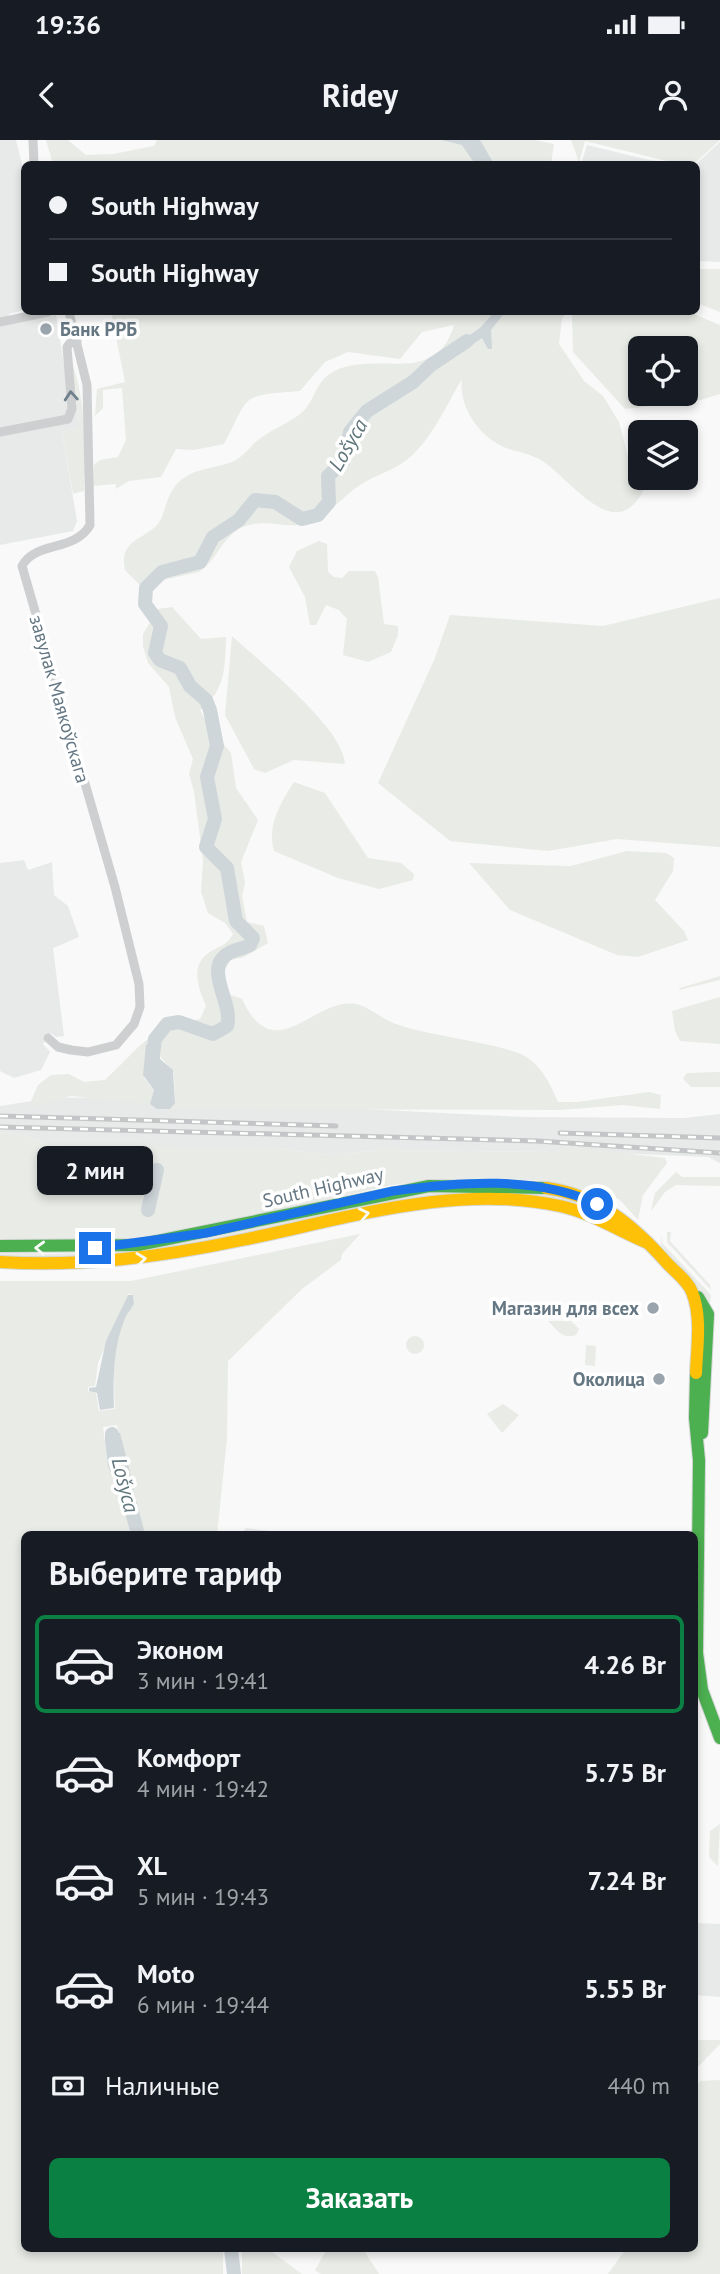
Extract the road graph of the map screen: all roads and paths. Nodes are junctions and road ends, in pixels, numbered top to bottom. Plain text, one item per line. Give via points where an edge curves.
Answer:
1 (33, 140) edge
2 (34, 161) edge
3 (34, 315) edge
4 (70, 315) edge
5 (0, 322) edge
6 (77, 341) junction
7 (0, 432) edge
8 (48, 1038) dead end
9 (648, 1244) junction
10 (0, 1246) edge
11 (0, 1262) edge
12 (708, 1362) edge
13 (698, 1556) edge
14 (698, 1660) edge
15 (720, 1738) edge

1 - 2 street
3 - 5 street
4 - 6 street, завулак Маякоўскага
7 -> 6 street via 68,419 72,408 67,347
6 - 8 street, завулак Маякоўскага via 87,385 90,525 78,540 34,554 22,566 115,887 139,984 140,1007 124,1037 102,1050 71,1050
9 -> 10 main road, South Highway via 615,1213 578,1195 548,1188 488,1185 393,1191 138,1245
11 -> 9 main road, South Highway via 94,1263 177,1254 410,1205 478,1200 585,1212
9 - 12 main road via 708,1314
12 - 13 main road via 699,1460
14 - 15 main road via 702,1689

